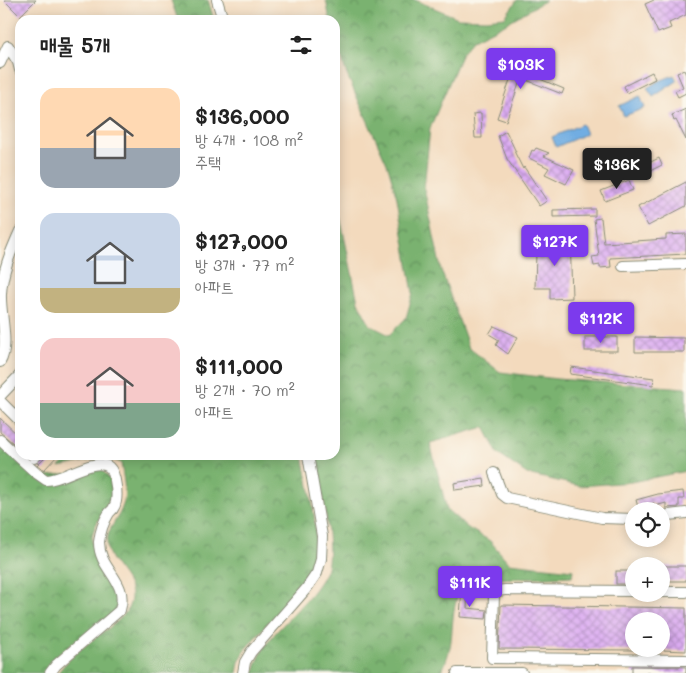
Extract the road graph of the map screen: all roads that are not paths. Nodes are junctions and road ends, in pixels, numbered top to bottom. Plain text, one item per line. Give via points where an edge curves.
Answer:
1 (217, 0) edge
2 (222, 15) edge
3 (0, 38) edge
4 (8, 46) junction
5 (15, 57) edge
6 (0, 63) edge
7 (15, 251) edge
8 (686, 264) edge
9 (623, 266) dead end
10 (0, 362) edge
11 (15, 383) edge
12 (0, 396) edge
13 (0, 401) edge
14 (15, 416) edge
15 (0, 440) edge
16 (15, 454) edge
17 (22, 460) edge
18 (309, 460) edge
19 (494, 474) dead end
20 (686, 513) edge
21 (670, 515) edge
22 (625, 519) edge
23 (625, 592) edge
24 (670, 592) edge
25 (686, 592) edge
26 (686, 660) edge
27 (50, 673) edge
28 (243, 673) edge
29 (457, 673) edge
30 (522, 673) edge

1 - 2 street
3 - 4 street
4 - 5 street
4 - 6 street
7 - 10 street via 3,276 0,304 5,346
8 - 9 street
11 - 12 street
13 - 14 street
15 - 16 street
17 - 27 street via 46,480 61,478 74,470 93,465 106,465 115,479 116,500 99,542 107,568 122,591 120,610
18 - 28 street via 322,536 317,573 251,652
19 - 22 street via 507,498 602,518
20 - 21 street
23 - 26 street via 496,591 492,658
24 - 25 street
29 - 30 street

